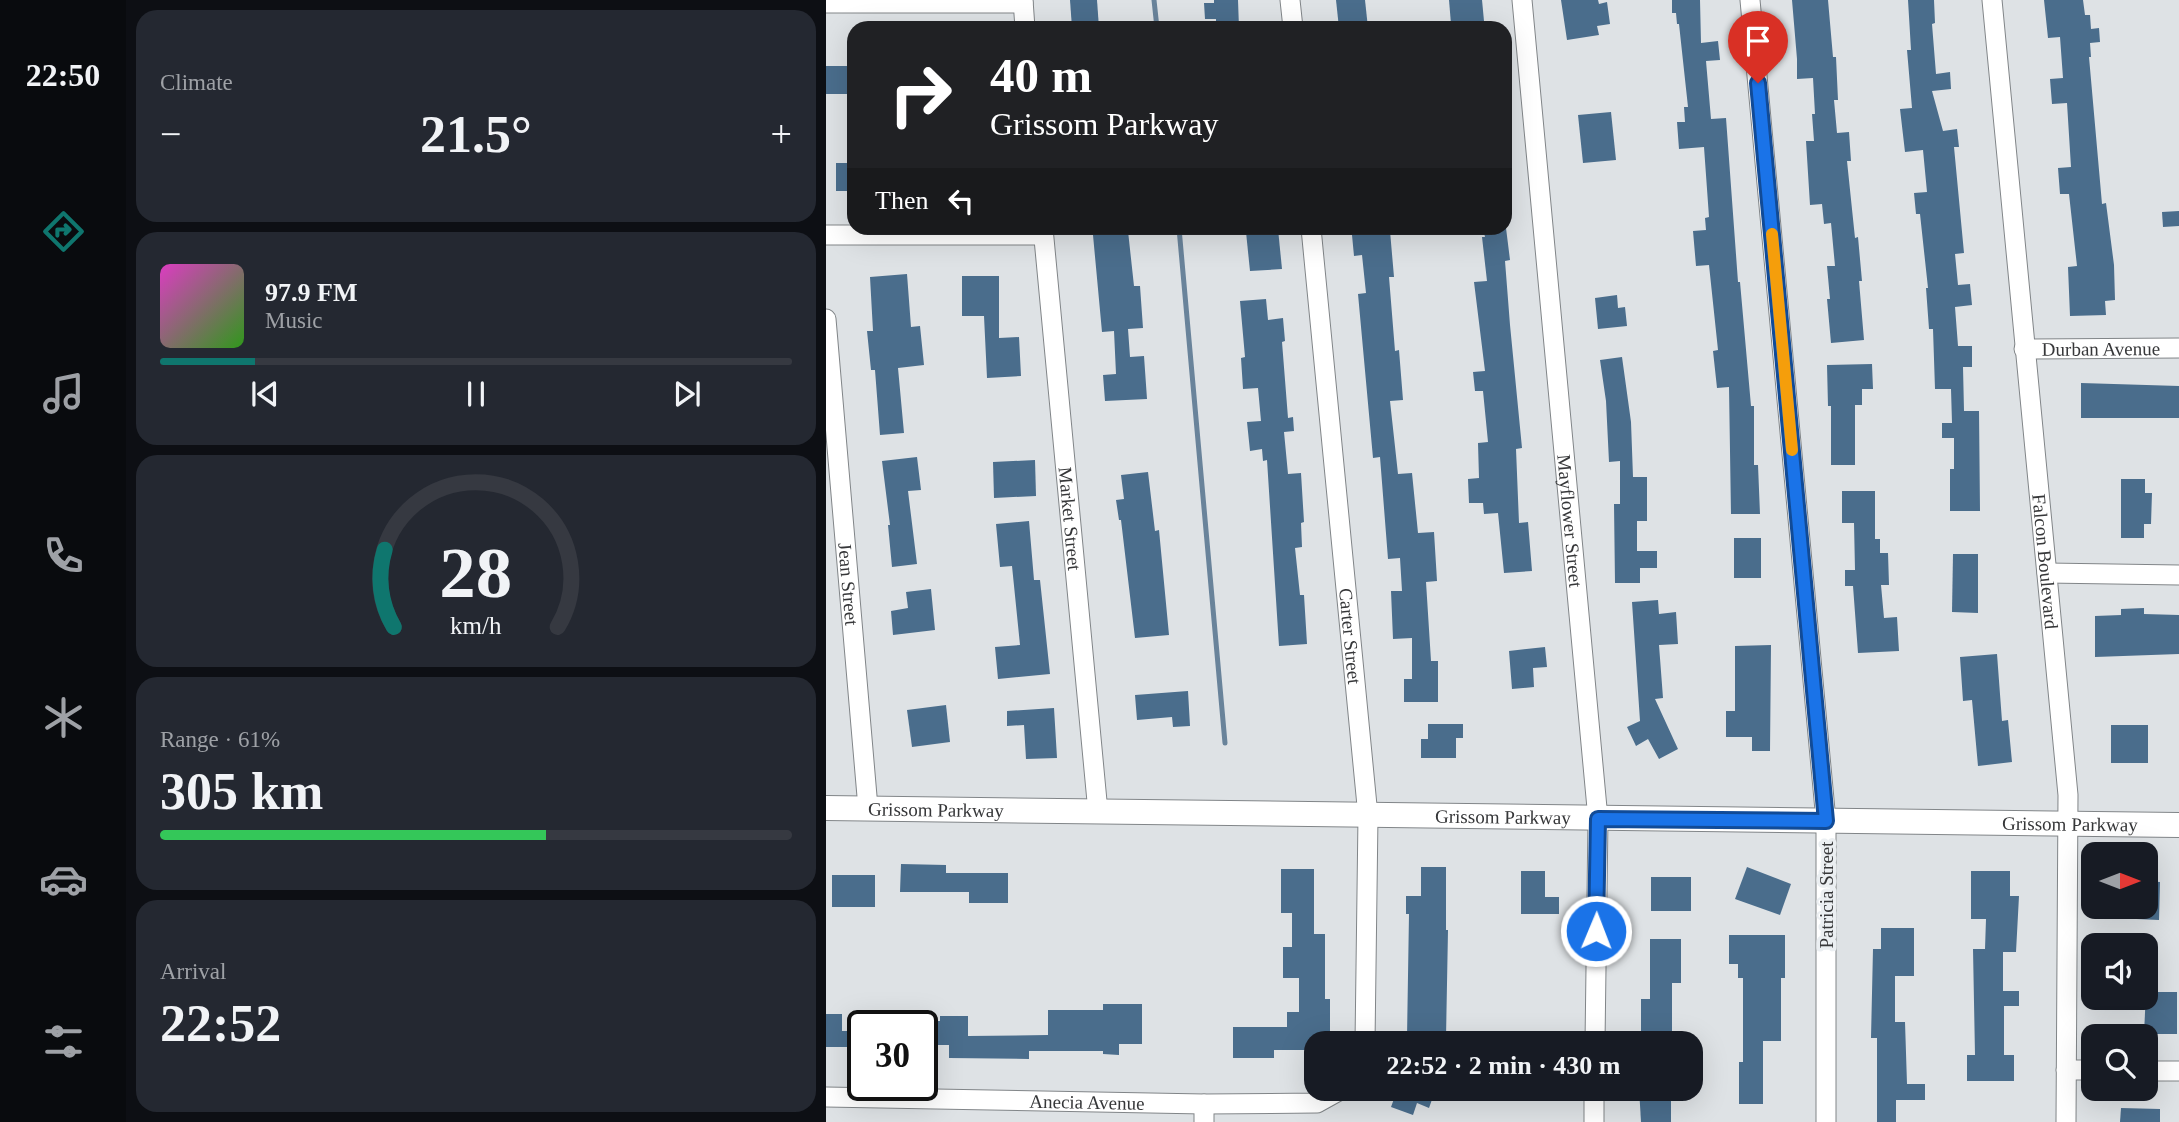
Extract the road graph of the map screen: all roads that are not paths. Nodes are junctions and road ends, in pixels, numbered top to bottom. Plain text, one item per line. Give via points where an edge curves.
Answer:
1 (1290, 0) edge
2 (1522, 0) edge
3 (1750, 0) edge
4 (1992, 0) edge
5 (1023, 1) edge
6 (826, 3) edge
7 (1024, 21) edge
8 (1292, 21) edge
9 (826, 235) edge
10 (847, 235) edge
11 (1043, 235) edge
12 (1312, 235) edge
13 (826, 319) edge
14 (2179, 348) edge
15 (2024, 349) junction
16 (2047, 573) junction
17 (2179, 575) edge
18 (826, 808) edge
19 (868, 808) junction
20 (1097, 812) junction
21 (1368, 816) junction
22 (1598, 819) junction
23 (1826, 821) junction
24 (2069, 824) junction
25 (2179, 825) edge
26 (1367, 1031) edge
27 (1595, 1031) edge
28 (2066, 1070) junction
29 (2081, 1070) edge
30 (2158, 1071) edge
31 (2179, 1071) edge
32 (826, 1097) edge
33 (1321, 1101) edge
34 (1594, 1101) edge
35 (1204, 1113) edge
36 (1594, 1122) edge
37 (1826, 1122) edge
38 (2066, 1122) edge

1 - 8 street
2 - 22 street, Mayflower Street
3 - 23 street, Patricia Street
4 - 15 street, Falcon Boulevard
5 - 6 street
5 - 7 street
9 - 10 street
11 - 20 street, Market Street
12 - 21 street, Carter Street
13 - 19 street, Jean Street
14 - 15 street, Durban Avenue
15 - 16 street, Falcon Boulevard
16 - 17 street
16 - 24 street, Falcon Boulevard
18 - 19 main road, Grissom Parkway
19 - 20 main road, Grissom Parkway
20 - 21 main road, Grissom Parkway
21 - 22 main road, Grissom Parkway
21 - 26 street, Carter Street
22 - 23 main road, Grissom Parkway
22 - 27 street, Mayflower Street
23 - 24 main road, Grissom Parkway
23 - 37 street, Patricia Street
24 - 25 main road, Grissom Parkway
24 - 28 street, Falcon Boulevard
28 - 29 street
28 - 38 street, Falcon Boulevard
30 - 31 street
32 - 35 street, Anecia Avenue
33 - 35 street, Anecia Avenue
34 - 36 street

